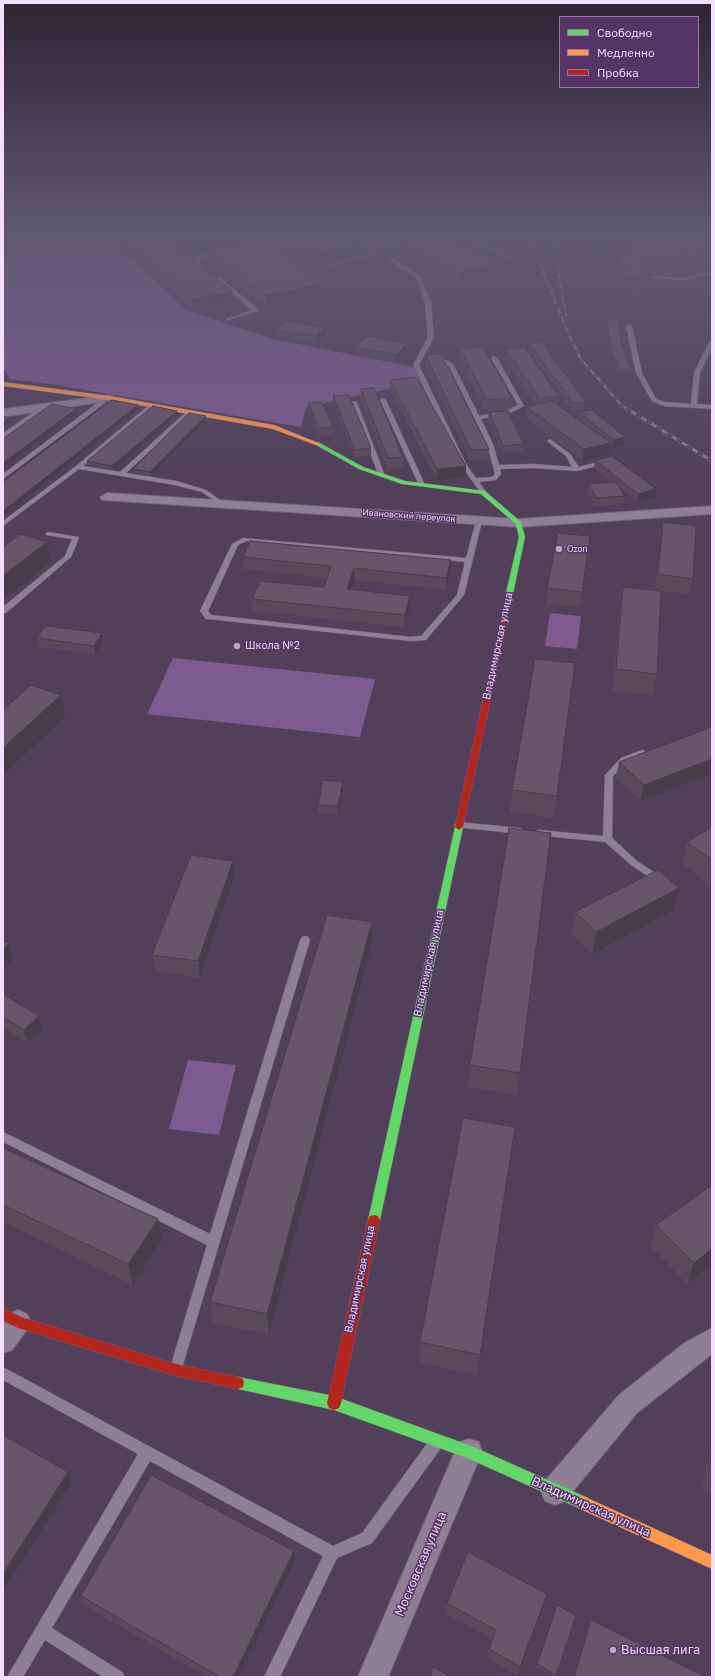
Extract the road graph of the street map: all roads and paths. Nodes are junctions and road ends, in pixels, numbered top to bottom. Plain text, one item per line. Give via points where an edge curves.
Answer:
1 (235, 317) edge
2 (429, 317) edge
3 (228, 320) dead end
4 (629, 326) dead end
5 (712, 342) edge
6 (421, 355) junction
7 (494, 358) dead end
8 (3, 384) edge
9 (107, 399) junction
10 (383, 400) dead end
11 (354, 402) edge
12 (152, 406) junction
13 (694, 406) junction
14 (44, 407) junction
15 (712, 407) edge
16 (189, 412) junction
17 (3, 413) edge
18 (477, 418) junction
19 (3, 436) edge
20 (550, 441) dead end
21 (609, 461) edge
22 (78, 467) junction
23 (496, 467) junction
24 (577, 469) junction
25 (121, 474) junction
26 (382, 476) junction
27 (3, 477) edge
28 (475, 480) junction
29 (422, 485) junction
30 (483, 492) junction
31 (107, 497) dead end
32 (221, 503) junction
33 (712, 510) edge
34 (479, 521) junction
35 (518, 523) junction
36 (3, 524) edge
37 (48, 534) dead end
38 (469, 560) junction
39 (3, 611) edge
40 (653, 749) edge
41 (458, 825) junction
42 (606, 839) junction
43 (665, 883) edge
44 (305, 940) dead end
45 (3, 1137) edge
46 (214, 1242) junction
47 (8, 1325) edge
48 (712, 1340) edge
49 (176, 1370) junction
50 (3, 1373) edge
51 (334, 1403) junction
52 (438, 1441) junction
53 (147, 1452) junction
54 (469, 1452) junction
55 (554, 1491) junction
56 (332, 1553) junction
57 (712, 1562) edge
58 (42, 1630) junction
59 (15, 1677) edge
60 (117, 1677) edge
61 (272, 1677) edge
62 (373, 1677) edge

1 - 3 lane
2 - 6 lane via 431,337
4 - 13 lane via 639,373 654,400 664,404
5 - 13 lane via 697,373
6 - 18 lane via 440,358 451,365
6 - 28 lane via 416,365 463,464
7 - 18 lane via 521,406
8 - 9 street
9 - 12 street
9 - 14 street
9 - 27 lane
10 - 29 lane
11 - 26 lane
12 - 16 street
12 - 22 lane
13 - 15 lane
14 - 17 street
14 - 19 lane
16 - 25 lane
16 - 26 street via 274,427 313,441 361,468
18 - 23 lane via 490,444
20 - 24 lane via 568,455
21 - 24 lane
22 - 25 lane
22 - 36 lane
23 - 24 lane
23 - 28 lane via 498,474 494,480
25 - 32 lane via 176,483 204,491
26 - 29 street
28 - 30 lane
29 - 30 street
30 - 35 street
31 - 32 street, Ивановский переулок
32 - 34 street, Ивановский переулок
33 - 35 street, Ивановский переулок
34 - 35 street, Ивановский переулок
34 - 38 lane
35 - 41 street, Владимирская улица via 522,536
37 - 39 lane via 76,538 68,557
38 - 38 lane via 460,595 423,638 410,639 209,617 204,611 235,544 245,539
40 - 42 lane via 624,760 609,775
41 - 42 lane
41 - 51 street, Владимирская улица
42 - 43 lane via 634,863
44 - 46 lane
45 - 46 lane
46 - 49 lane
47 - 49 street, Владимирская улица
48 - 55 street via 628,1404
49 - 51 street, Владимирская улица
50 - 53 lane
51 - 52 street, Владимирская улица
52 - 54 street, Владимирская улица
52 - 56 lane via 367,1538
53 - 56 lane
53 - 58 lane
54 - 55 street, Владимирская улица
54 - 62 street, Московская улица
55 - 57 street, Владимирская улица
56 - 61 lane
58 - 59 lane
58 - 60 lane

